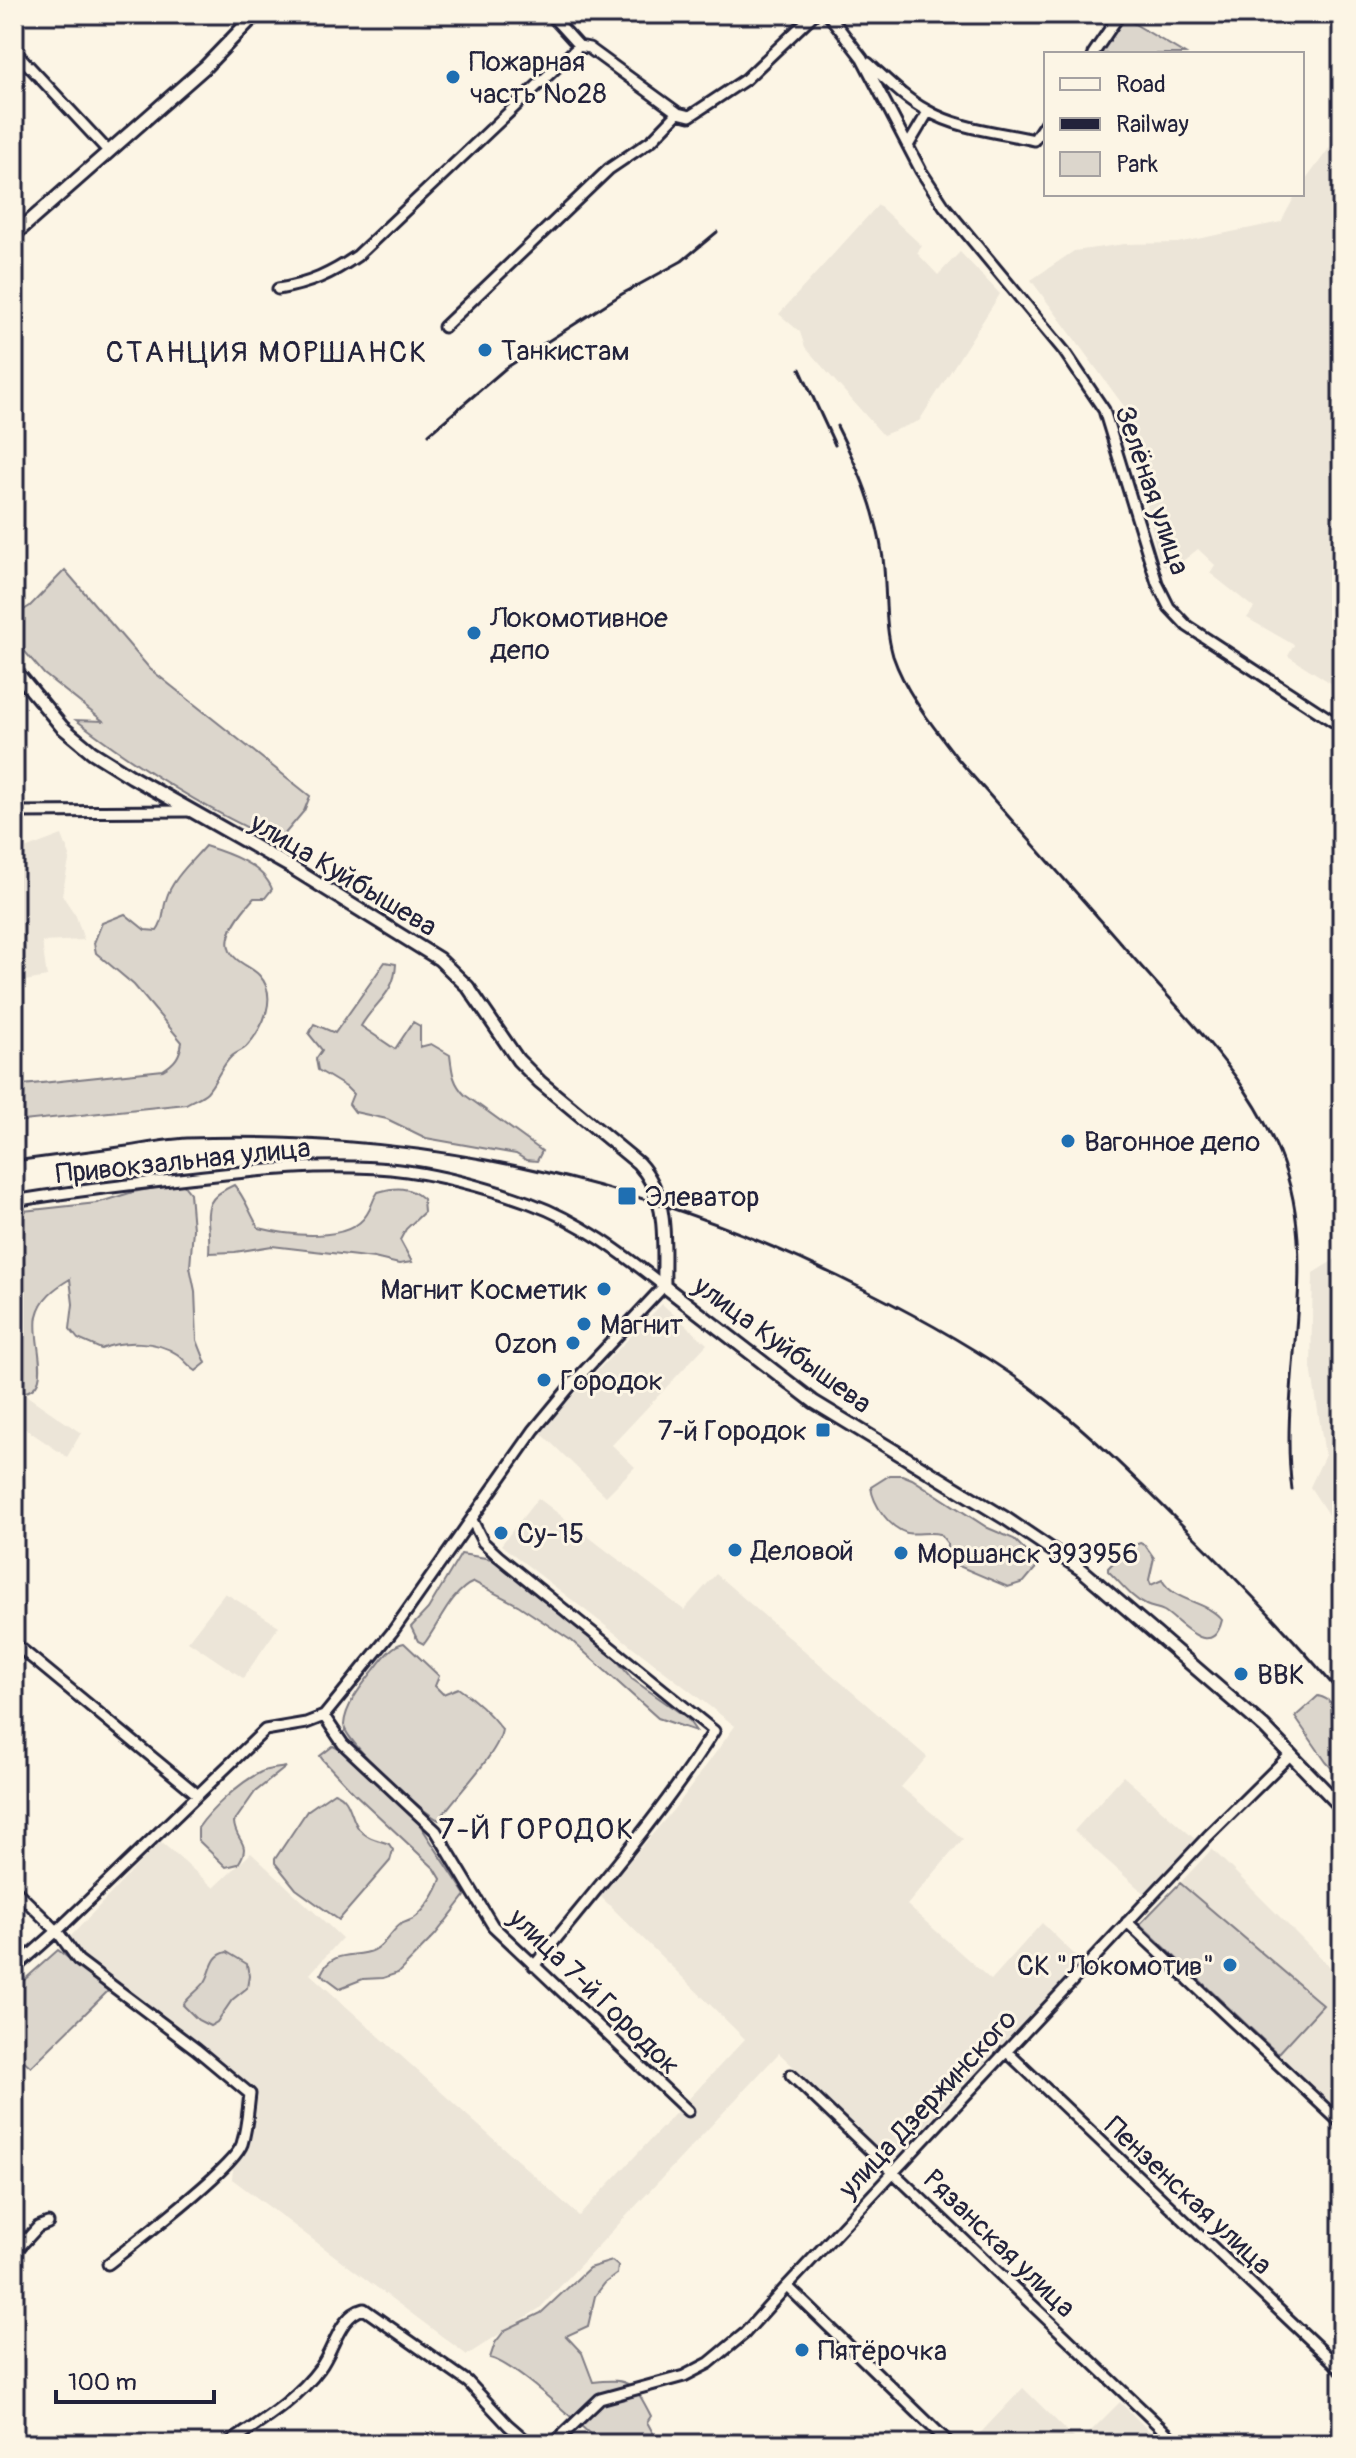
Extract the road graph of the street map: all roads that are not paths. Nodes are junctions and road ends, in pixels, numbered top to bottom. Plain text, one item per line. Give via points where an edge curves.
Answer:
1 (256, 14) edge
2 (550, 14) edge
3 (814, 14) edge
4 (828, 14) edge
5 (1105, 14) edge
6 (1118, 17) edge
7 (579, 46) junction
8 (14, 50) edge
9 (1094, 52) edge
10 (862, 58) junction
11 (928, 112) junction
12 (678, 113) junction
13 (1044, 125) edge
14 (909, 144) junction
15 (109, 152) junction
16 (14, 235) edge
17 (278, 289) dead end
18 (444, 327) dead end
19 (14, 669) edge
20 (1342, 727) edge
21 (195, 811) junction
22 (14, 812) edge
23 (14, 1201) edge
24 (664, 1286) junction
25 (472, 1520) junction
26 (14, 1643) edge
27 (324, 1716) junction
28 (1291, 1754) junction
29 (198, 1795) junction
30 (1342, 1808) edge
31 (14, 1889) edge
32 (1127, 1922) junction
33 (57, 1931) junction
34 (534, 1966) junction
35 (14, 1969) edge
36 (1006, 2051) junction
37 (791, 2075) dead end
38 (688, 2111) dead end
39 (1342, 2124) edge
40 (893, 2171) junction
41 (48, 2223) dead end
42 (14, 2253) edge
43 (108, 2264) dead end
44 (787, 2286) junction
45 (1342, 2370) edge
46 (228, 2444) edge
47 (530, 2444) edge
48 (553, 2444) edge
49 (950, 2444) edge
50 (1178, 2444) edge

1 - 15 street
2 - 7 street
3 - 12 street via 746,79 690,116
4 - 10 street, Зелёная улица
5 - 6 street
6 - 9 street
7 - 12 street
7 - 17 street via 357,256 331,274
8 - 15 street
10 - 11 street, Зелёная улица
10 - 14 street, Зелёная улица
11 - 13 street, Зелёная улица via 1034,140
11 - 14 street
12 - 18 street via 652,140 609,169
14 - 20 street, Зелёная улица via 944,206 1064,351 1104,410 1169,607 1187,626
15 - 16 street
19 - 21 street, улица Куйбышева via 62,727 92,752
21 - 22 street
21 - 24 street, улица Куйбышева via 392,928 439,959 468,987 518,1060 649,1176 661,1204
23 - 24 street, Привокзальная улица via 268,1169 406,1171 533,1204 605,1242
24 - 25 street via 534,1430
24 - 28 street, улица Куйбышева via 846,1423 1082,1570
25 - 27 street
25 - 34 street via 498,1556 714,1731 641,1835
26 - 29 street
27 - 29 street via 265,1730
27 - 34 street, улица 7-й Городок via 343,1744 436,1831 493,1926
28 - 30 street, улица Куйбышева
28 - 32 street, улица Дзержинского
29 - 33 street
31 - 33 street
32 - 36 street, улица Дзержинского
32 - 39 street
33 - 35 street
33 - 43 street via 78,1960 250,2094 242,2147
34 - 38 street, улица 7-й Городок
36 - 40 street, улица Дзержинского
36 - 45 street, Пензенская улица
37 - 40 street, Рязанская улица
40 - 44 street, улица Дзержинского
40 - 50 street, Рязанская улица
41 - 42 street
44 - 48 street, улица Дзержинского via 709,2363 684,2376 600,2399
44 - 49 street
46 - 47 street via 287,2403 321,2367 341,2329 364,2309 468,2382

